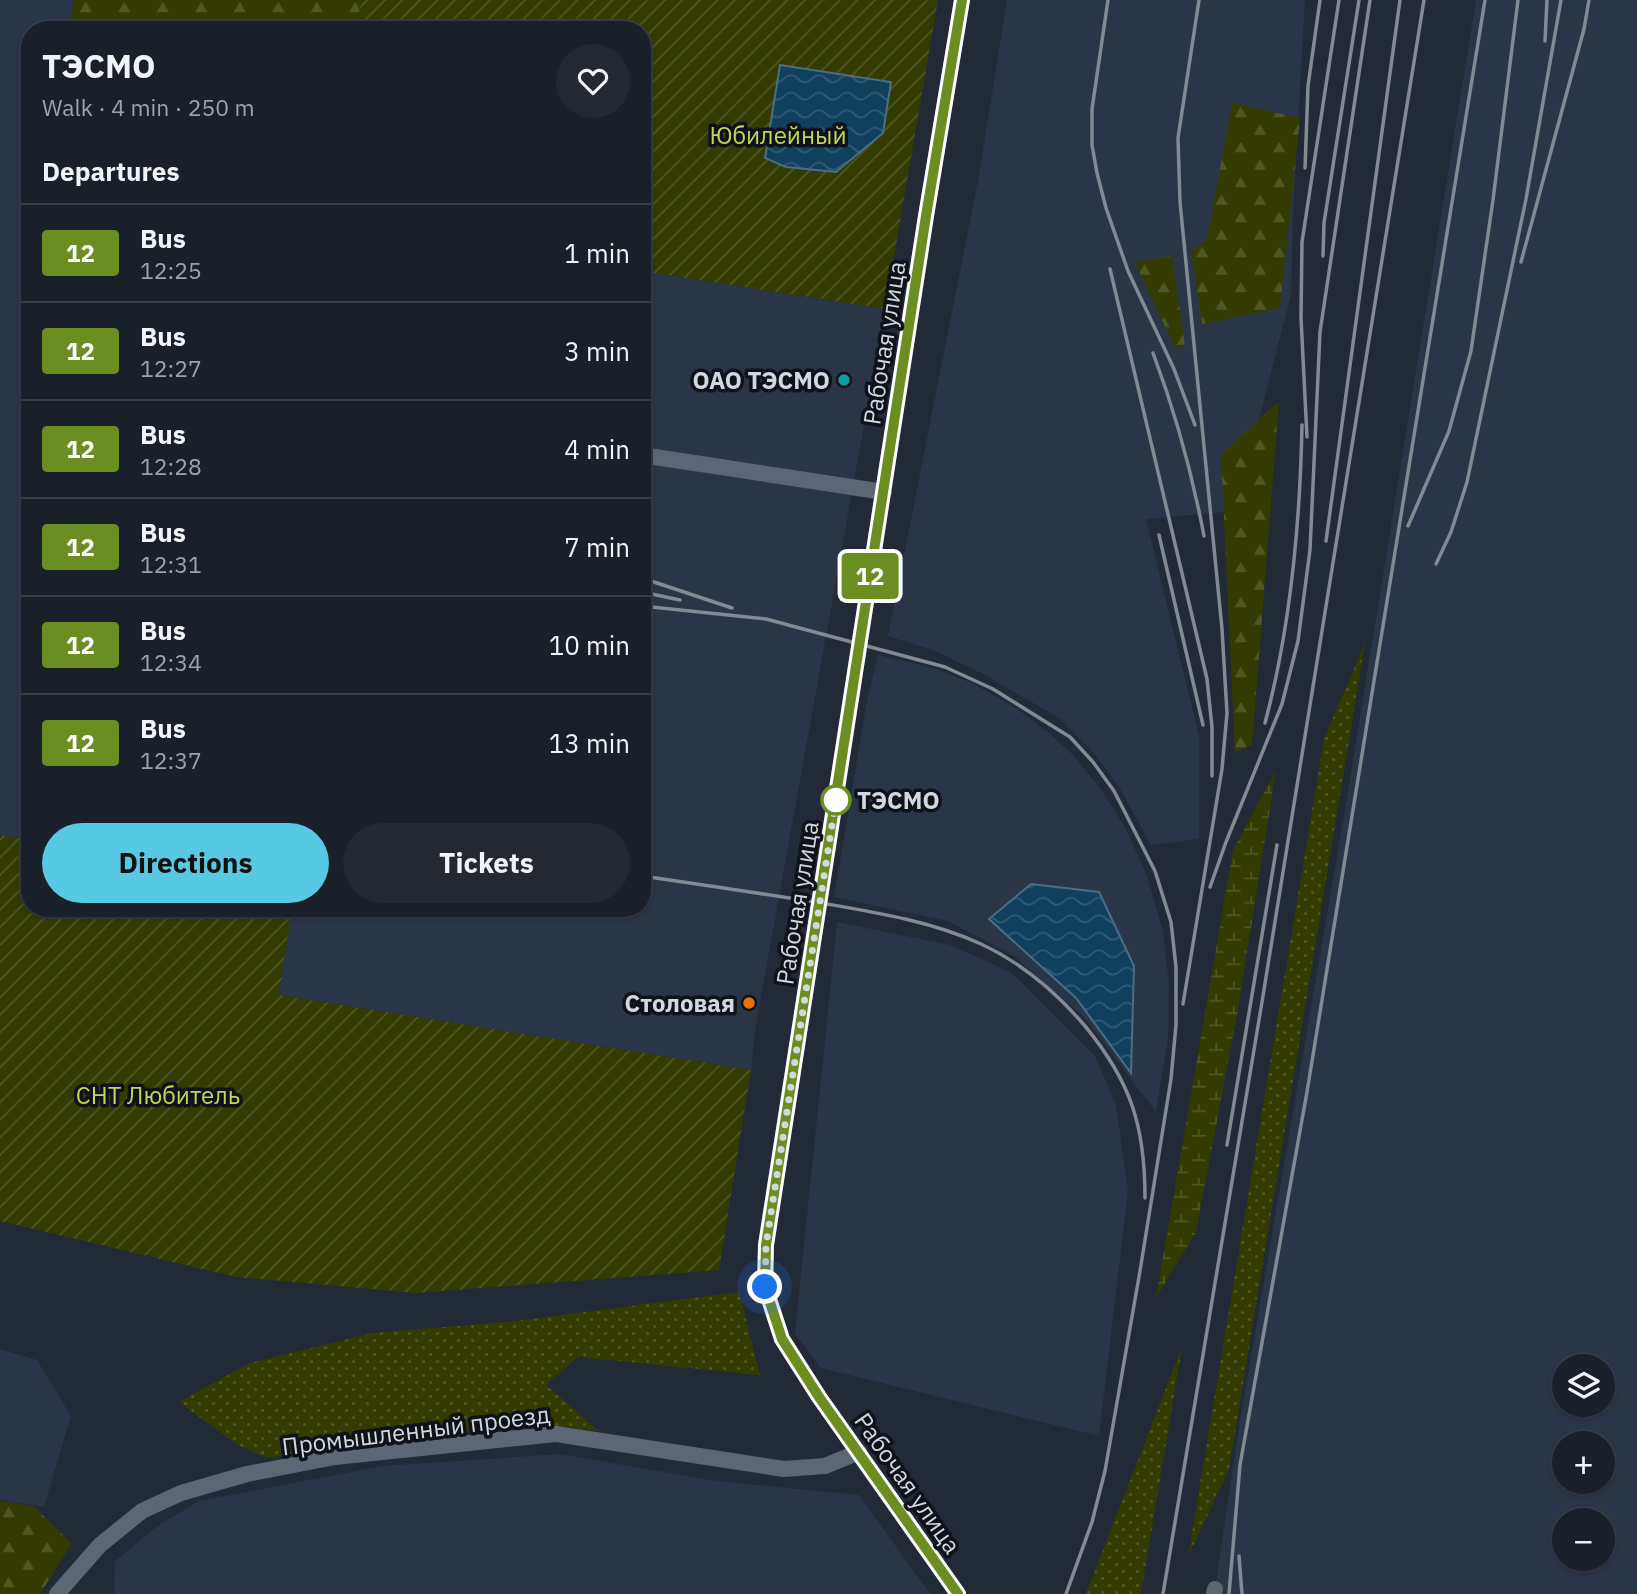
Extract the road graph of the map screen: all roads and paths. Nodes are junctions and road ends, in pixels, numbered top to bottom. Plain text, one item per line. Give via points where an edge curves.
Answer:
1 (962, 0) edge
2 (651, 456) edge
3 (884, 492) junction
4 (859, 1451) junction
5 (57, 1594) edge
6 (958, 1594) edge

1 - 3 street, Рабочая улица
2 - 3 street
3 - 4 street, Рабочая улица via 766,1245 765,1287 782,1339
4 - 5 street, Промышленный проезд via 825,1466 784,1469 556,1434 335,1457 234,1478 181,1493 142,1511 100,1545
4 - 6 street, Рабочая улица

